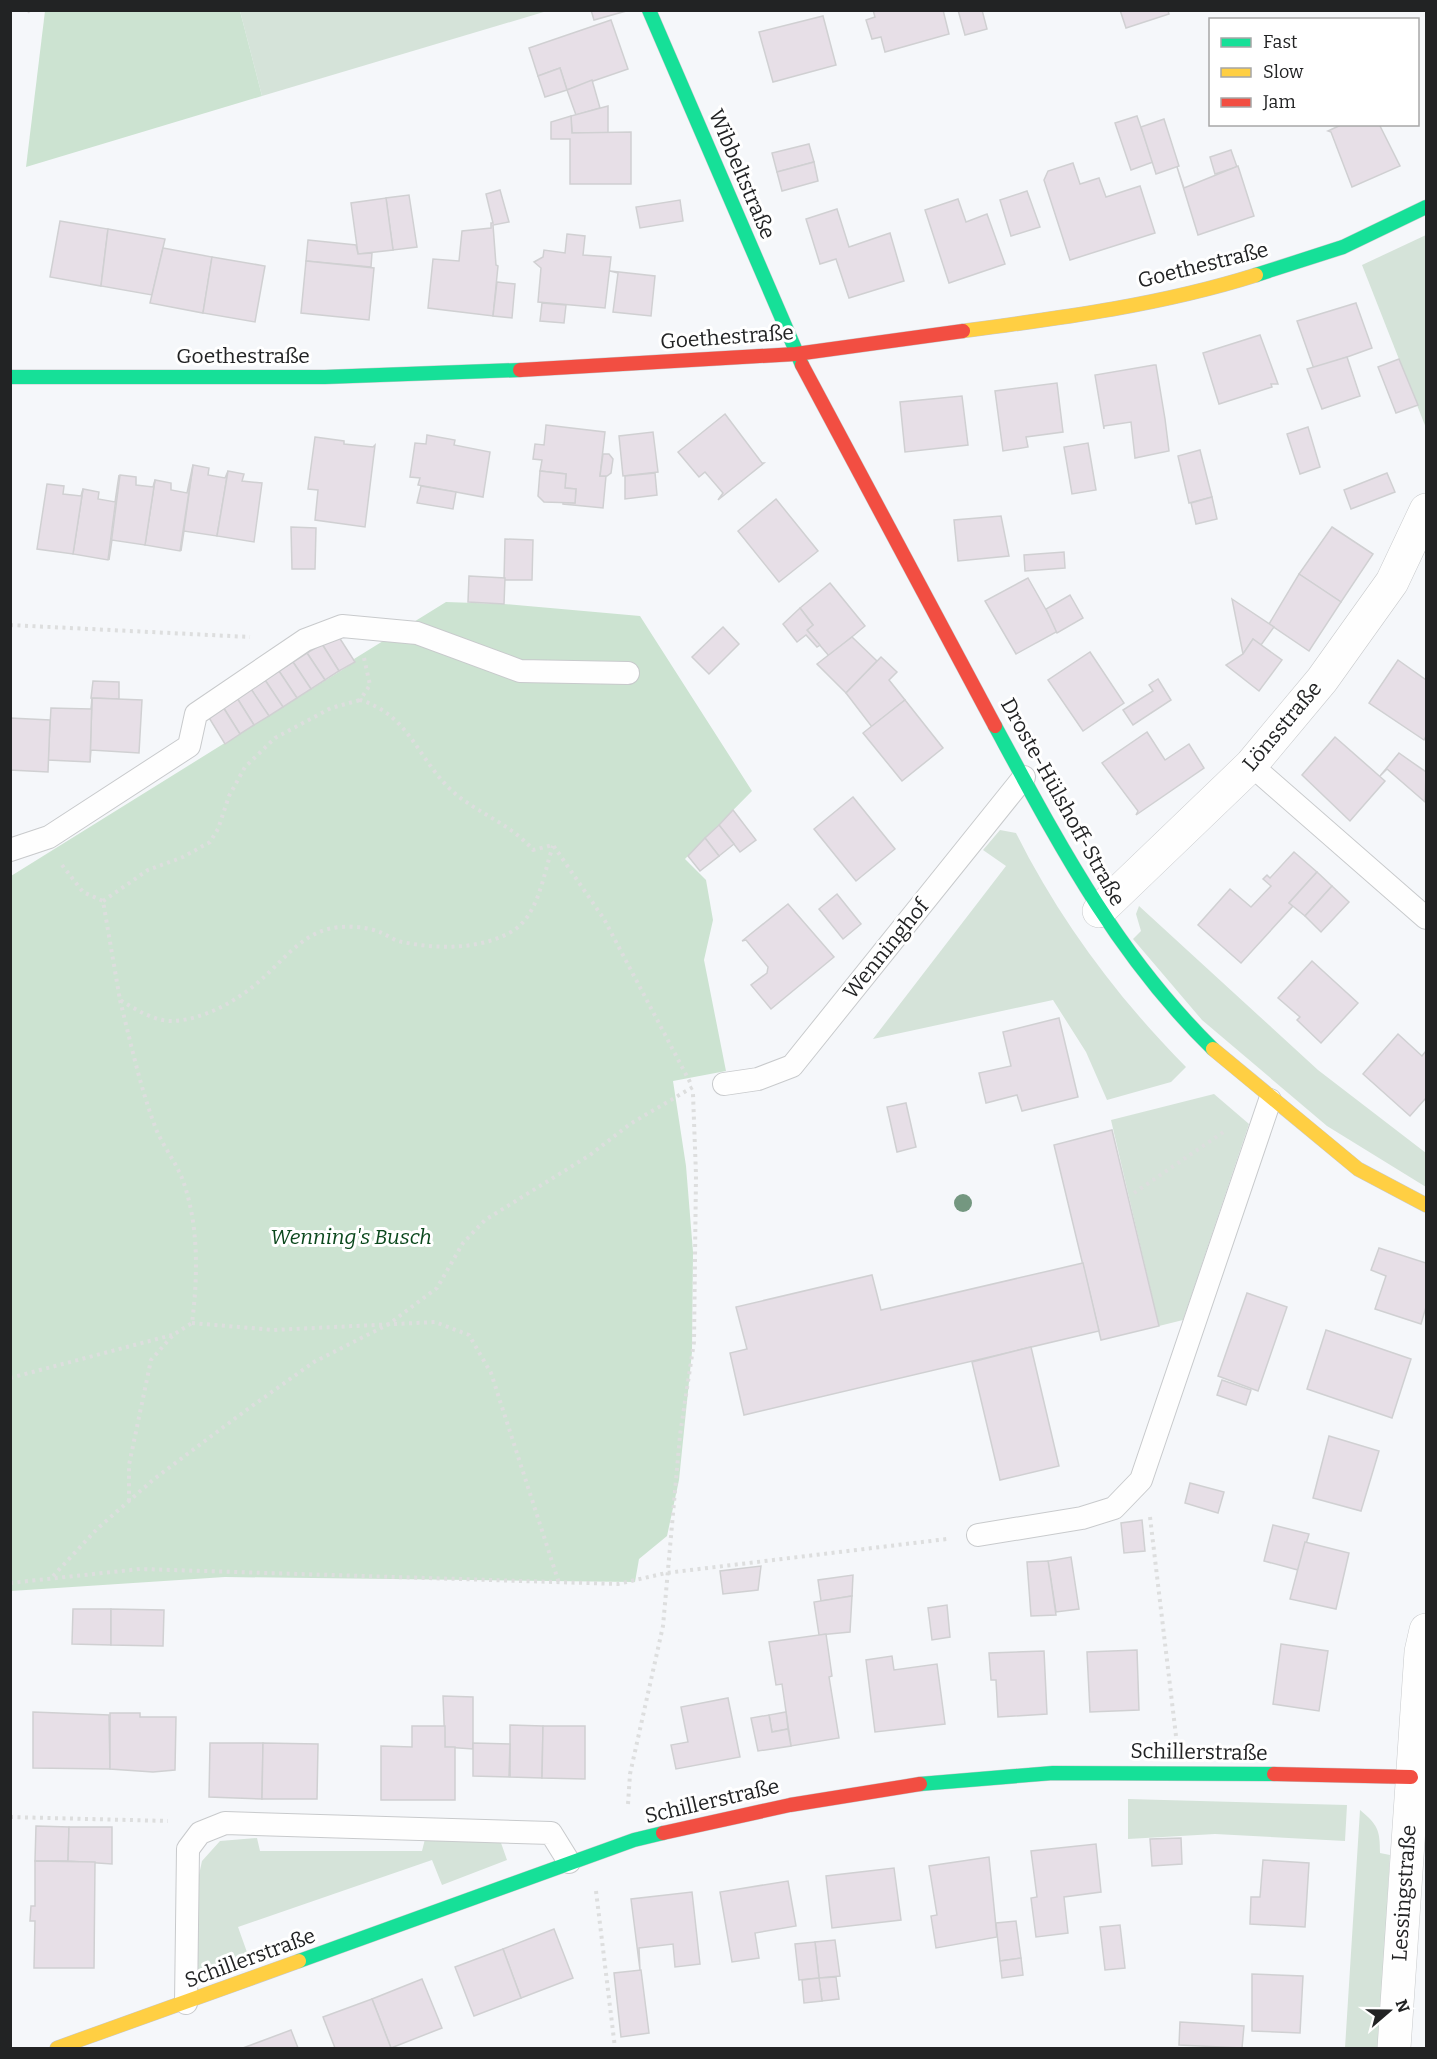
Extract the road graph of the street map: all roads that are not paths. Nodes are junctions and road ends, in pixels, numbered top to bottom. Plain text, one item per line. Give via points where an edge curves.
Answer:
1 (649, 10) edge
2 (1426, 207) edge
3 (796, 354) junction
4 (10, 377) edge
5 (1426, 510) edge
6 (628, 673) dead end
7 (1251, 765) junction
8 (1024, 777) junction
9 (10, 850) edge
10 (1099, 911) junction
11 (1426, 918) edge
12 (724, 1084) road end
13 (1270, 1100) junction
14 (1426, 1205) edge
15 (978, 1535) road end
16 (1426, 1630) edge
17 (1411, 1777) junction
18 (569, 1862) junction
19 (186, 2003) junction
20 (57, 2049) edge
21 (1394, 2049) edge

1 - 3 street, Wibbeltstraße
2 - 3 street, Goethestraße via 1343,246 1214,288 1073,316
3 - 4 street, Goethestraße via 584,368 325,377
3 - 8 street, Droste-Hülshoff-Straße
5 - 7 street, Lönsstraße via 1392,582 1322,680
6 - 9 lane via 520,671 417,633 342,626 305,640 196,714 189,747 49,837
7 - 10 street, Lönsstraße
7 - 11 lane
8 - 10 street, Droste-Hülshoff-Straße via 1067,860
8 - 12 lane, Wenninghof via 792,1066 758,1079
10 - 13 street, Droste-Hülshoff-Straße via 1134,962 1182,1018
13 - 14 street, Droste-Hülshoff-Straße via 1358,1169
13 - 15 lane via 1141,1480 1114,1508 1082,1518
16 - 17 street, Lessingstraße
17 - 18 street, Schillerstraße via 1051,1773 846,1793 634,1840
17 - 21 street, Lessingstraße
18 - 19 street, Schillerstraße
18 - 19 lane via 551,1833 225,1823 200,1833 188,1849
19 - 20 street, Schillerstraße

